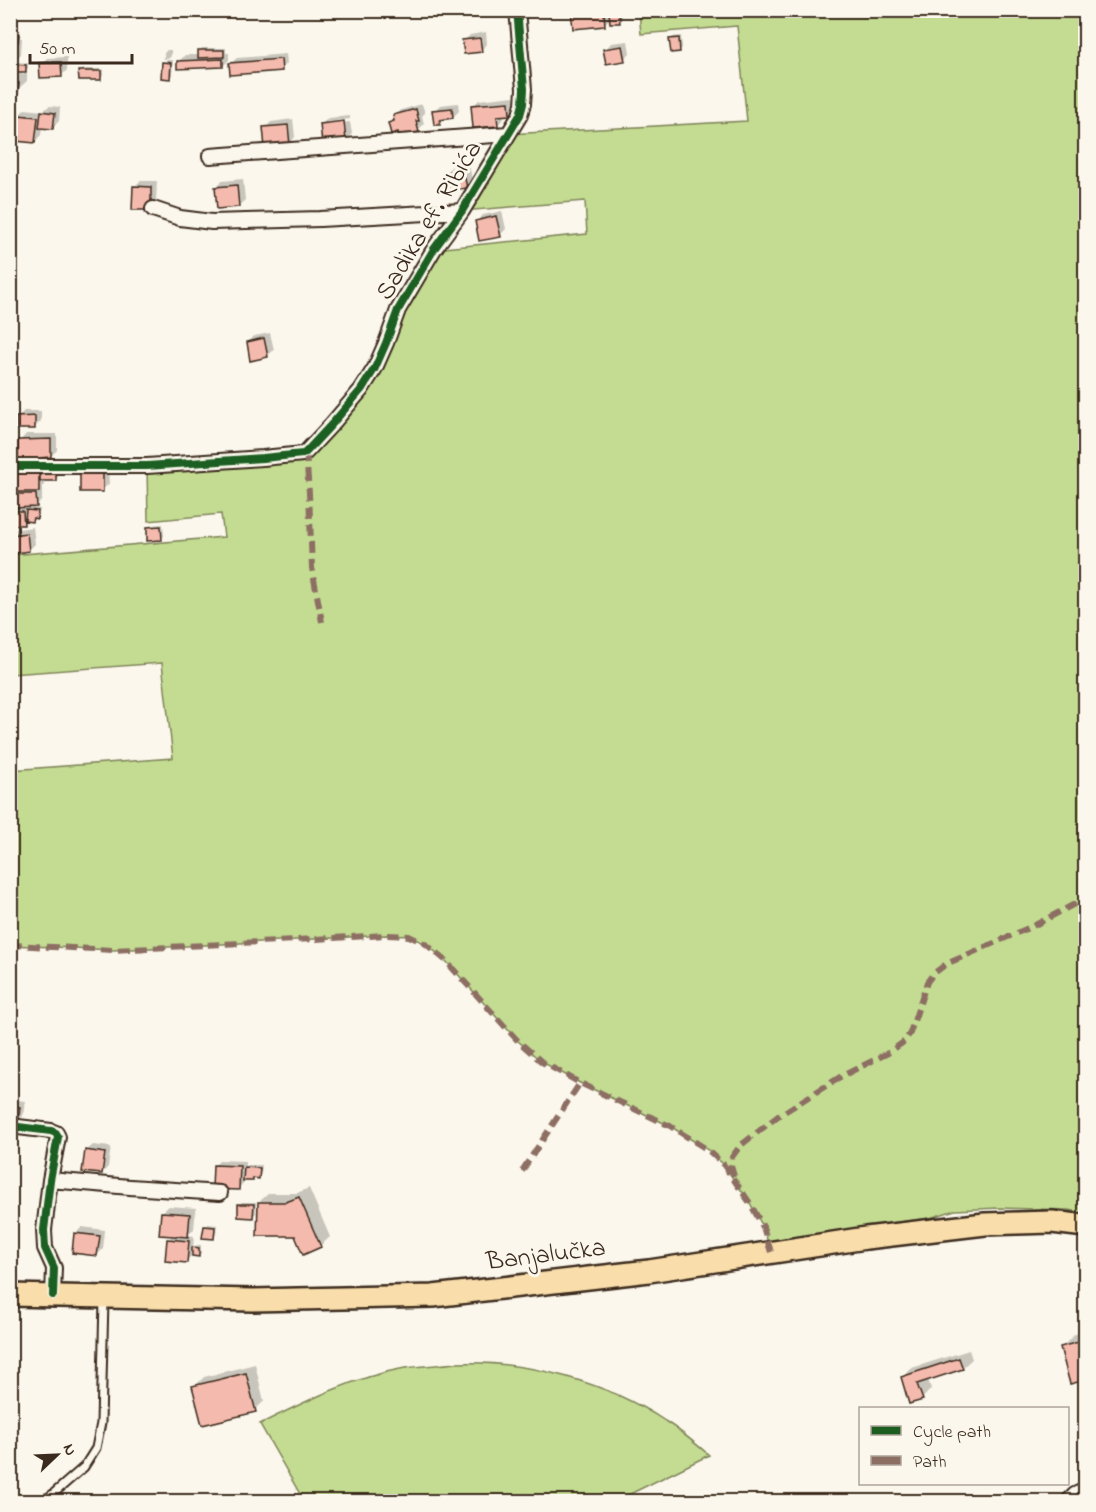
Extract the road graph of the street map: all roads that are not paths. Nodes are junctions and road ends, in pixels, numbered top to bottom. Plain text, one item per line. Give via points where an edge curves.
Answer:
1 (517, 10) edge
2 (508, 134) junction
3 (210, 156) dead end
4 (153, 208) dead end
5 (462, 211) junction
6 (10, 466) edge
7 (10, 1126) edge
8 (50, 1180) junction
9 (220, 1193) dead end
10 (1086, 1226) edge
11 (10, 1295) edge
12 (53, 1295) junction
13 (104, 1297) junction
14 (1086, 1486) edge
15 (53, 1494) junction
16 (41, 1502) edge
17 (49, 1502) edge
18 (1063, 1502) edge

1 - 2 street, Sadika ef. Ribića via 523,104
2 - 3 street
2 - 5 street, Sadika ef. Ribića
4 - 5 street via 180,218 212,222
5 - 6 street, Sadika ef. Ribića via 398,310 375,368 361,390 303,454 147,466
7 - 8 street via 56,1133
8 - 9 street
8 - 12 street via 44,1230 45,1248 54,1268
10 - 13 main road, Banjalučka via 1053,1222 986,1224 649,1271 433,1296 254,1300
11 - 12 main road, Banjalučka
12 - 13 main road, Banjalučka
13 - 15 lane via 101,1423 96,1448 84,1467
14 - 18 lane
15 - 16 lane
15 - 17 lane

